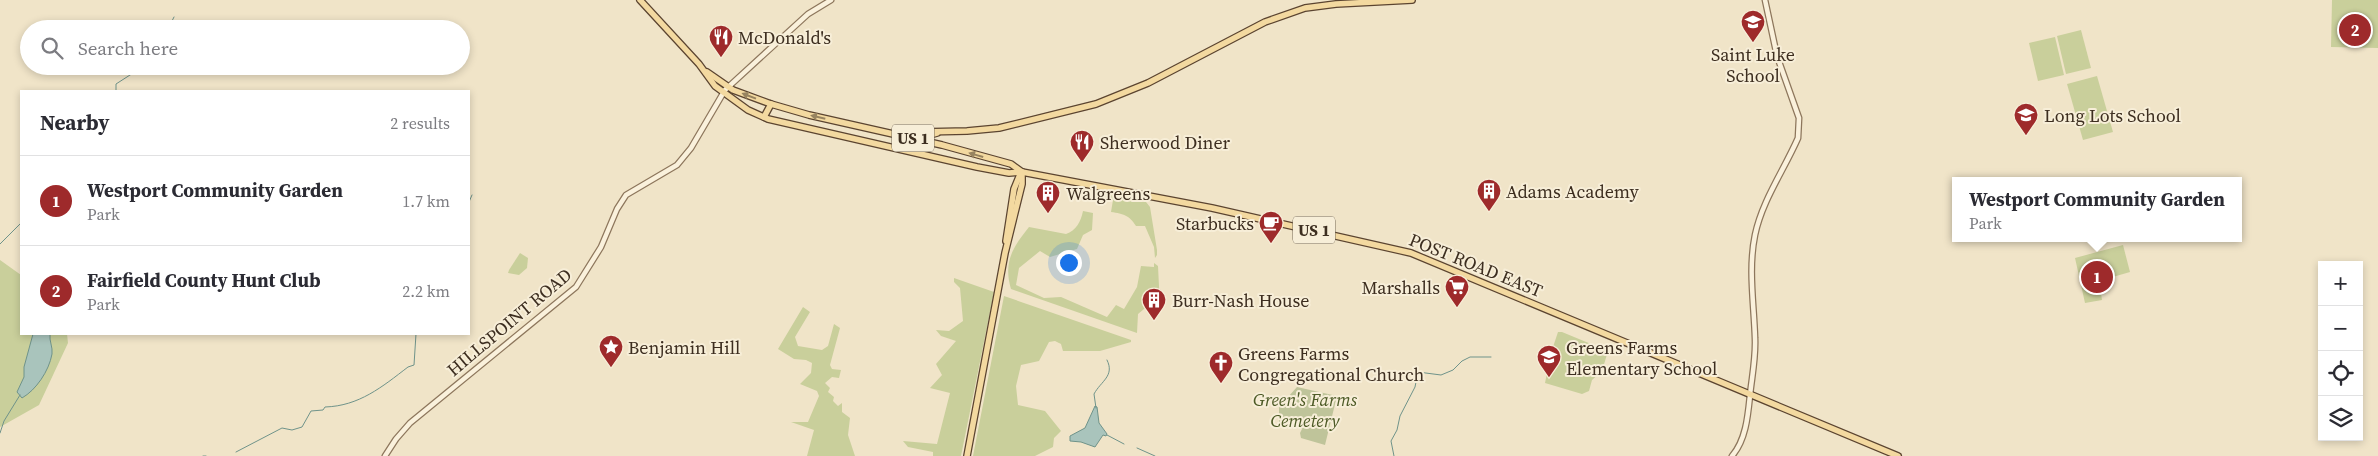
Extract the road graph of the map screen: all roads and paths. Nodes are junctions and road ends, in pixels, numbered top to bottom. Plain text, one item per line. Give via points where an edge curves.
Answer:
1 (640, 0) edge
2 (831, 0) edge
3 (1412, 0) edge
4 (1764, 0) edge
5 (705, 70) junction
6 (728, 87) junction
7 (723, 92) junction
8 (770, 104) junction
9 (764, 118) junction
10 (946, 132) junction
11 (912, 138) junction
12 (927, 141) junction
13 (912, 152) junction
14 (990, 169) junction
15 (1022, 172) junction
16 (1014, 189) junction
17 (1006, 253) junction
18 (1750, 394) junction
19 (385, 456) edge
20 (967, 456) edge
21 (1732, 456) edge
22 (1898, 456) edge

1 - 5 main road, POST ROAD EAST / US 1
2 - 6 street, HILLSPOINT ROAD via 808,14
3 - 10 main road via 1321,5 1297,10 1246,30 1148,83 1096,104 999,128
4 - 18 street via 1770,32 1800,126 1798,138 1755,234 1752,266 1756,340
5 - 6 main road, POST ROAD EAST / US 1
5 - 7 main road, POST ROAD EAST / US 1
6 - 7 street, HILLSPOINT ROAD
8 -> 6 main road, POST ROAD EAST / US 1
7 - 9 main road, POST ROAD EAST / US 1
7 - 19 street, HILLSPOINT ROAD via 680,162 624,197 601,247 579,284 410,423
8 - 9 main road
11 -> 8 main road, POST ROAD EAST / US 1
9 - 13 main road, POST ROAD EAST / US 1
10 - 11 main road via 921,132
10 - 12 main road via 932,134
11 - 12 main road, POST ROAD EAST / US 1
12 - 13 main road via 923,150
15 -> 12 main road, POST ROAD EAST / US 1 via 1011,164
13 - 14 main road, POST ROAD EAST / US 1
14 - 15 main road, POST ROAD EAST / US 1
14 - 16 main road via 1010,178
15 - 16 main road
15 - 17 main road
15 - 18 main road, POST ROAD EAST / US 1 via 1212,208 1411,253
16 - 17 main road
17 - 20 main road
18 - 21 street via 1742,439
18 - 22 main road, POST ROAD EAST / US 1

